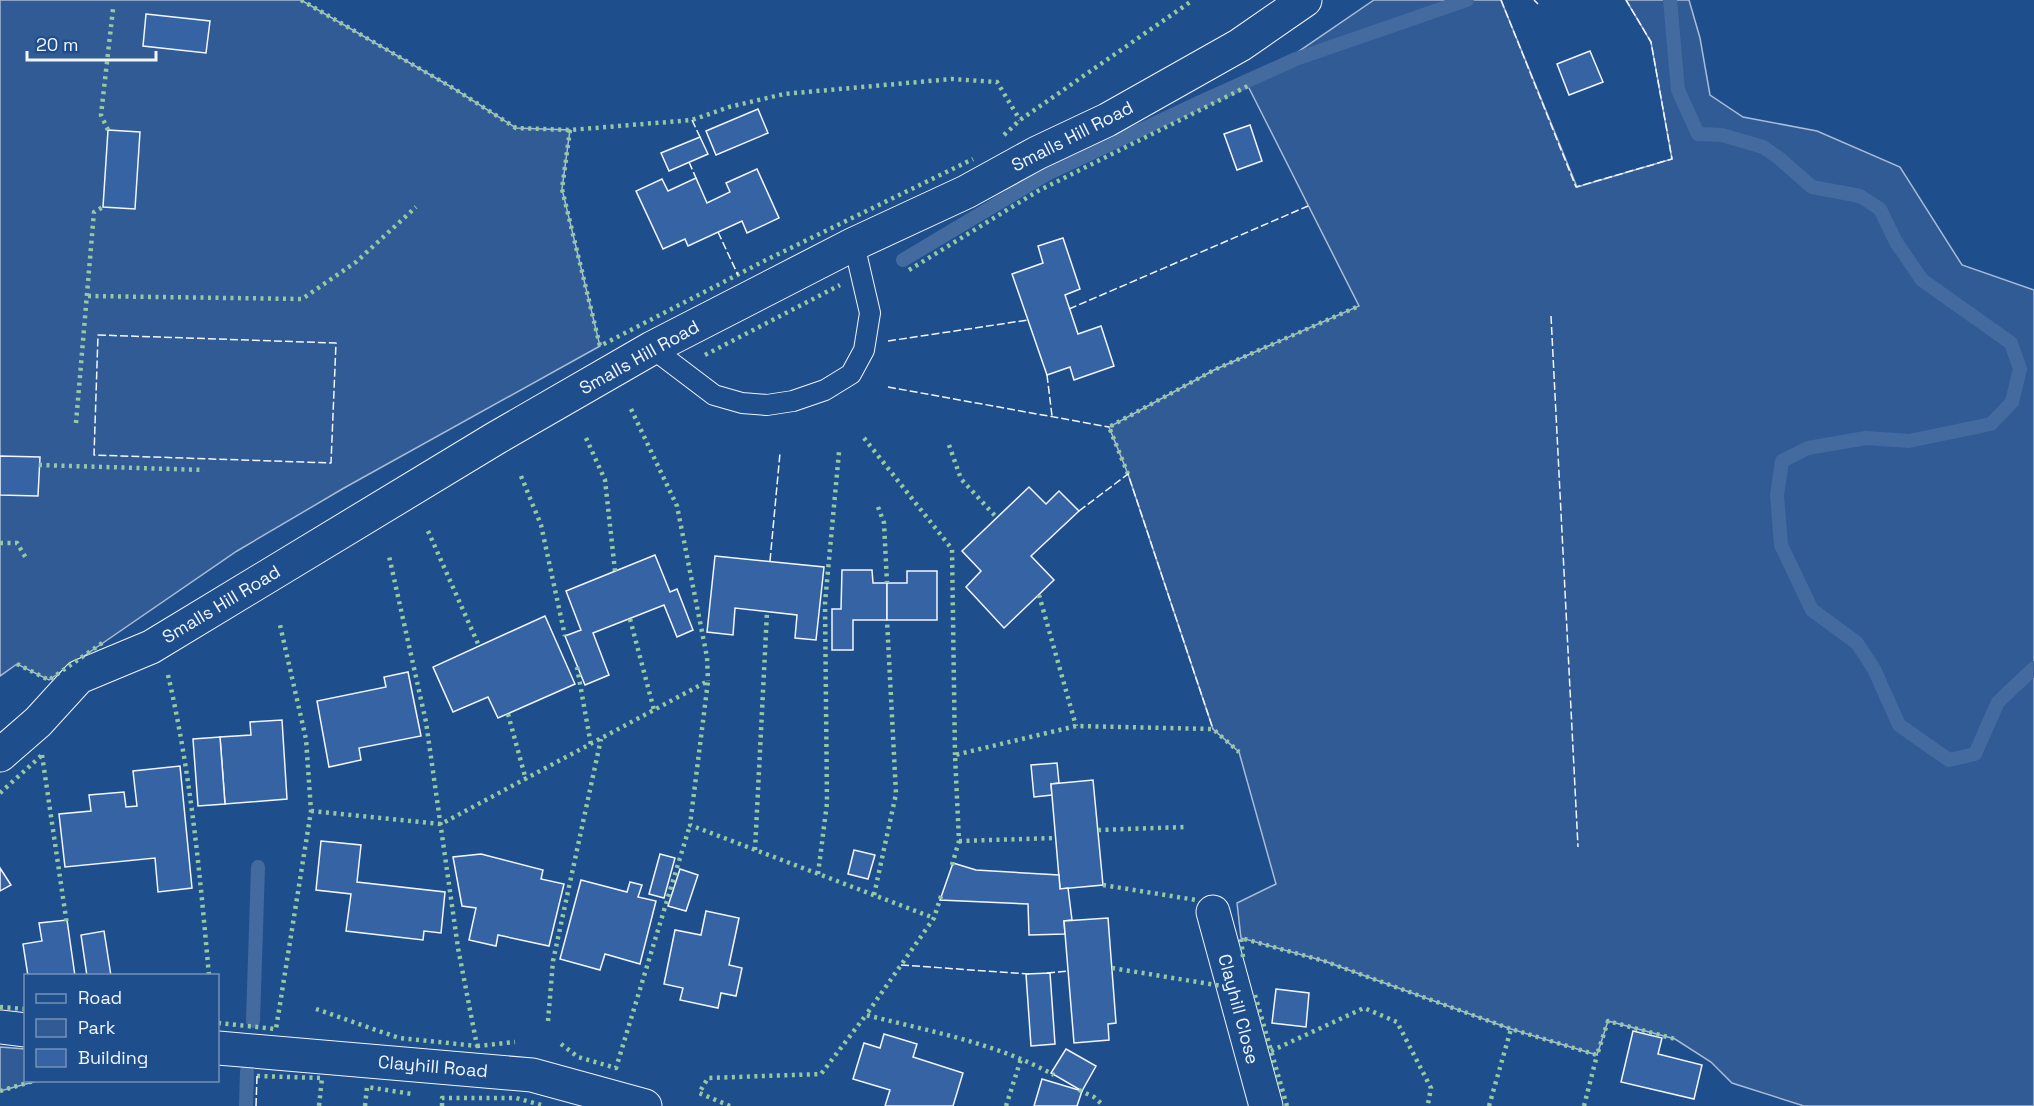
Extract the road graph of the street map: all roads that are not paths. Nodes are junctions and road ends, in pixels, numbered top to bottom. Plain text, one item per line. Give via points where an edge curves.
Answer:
1 (1305, 0) edge
2 (854, 244) junction
3 (652, 348) junction
4 (0, 754) edge
5 (1213, 912) dead end
6 (0, 1027) edge
7 (24, 1030) edge
8 (219, 1048) edge
9 (645, 1106) edge
10 (1266, 1106) edge

1 - 2 street, Smalls Hill Road via 1240,45 1107,120
2 - 3 street, Smalls Hill Road
2 - 3 lane via 870,313 864,350 851,374 825,390 793,401 742,403 714,395
3 - 4 street, Smalls Hill Road via 151,647 79,677 38,722
5 - 10 street, Clayhill Close
6 - 7 street
8 - 9 street, Clayhill Road via 532,1075

